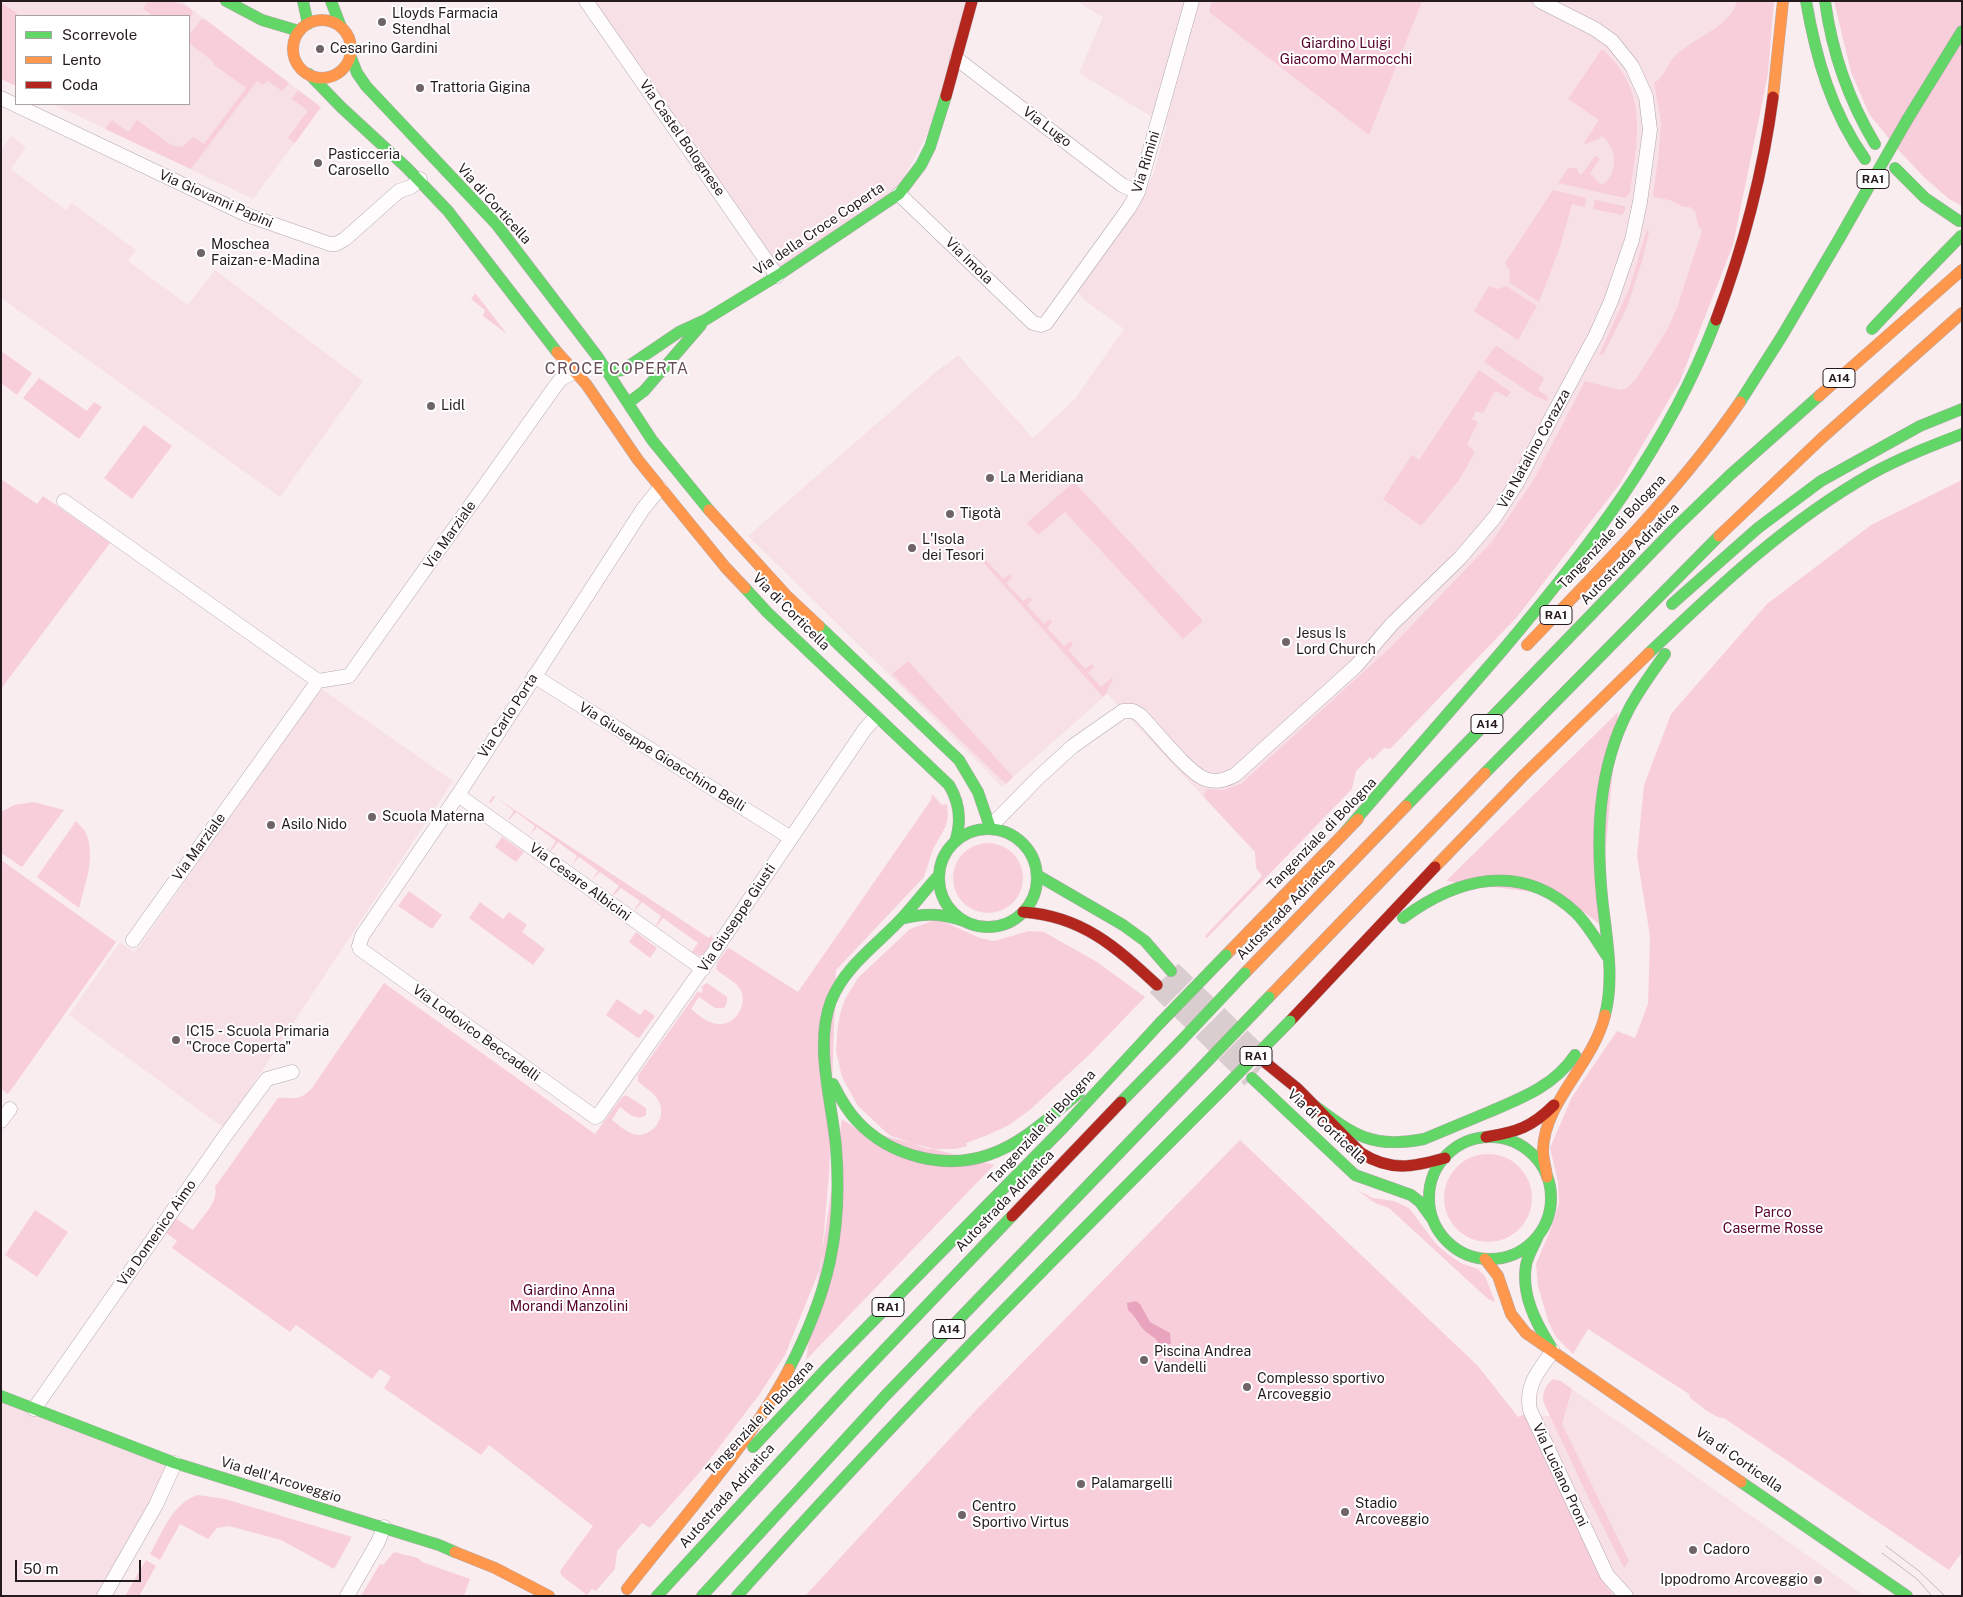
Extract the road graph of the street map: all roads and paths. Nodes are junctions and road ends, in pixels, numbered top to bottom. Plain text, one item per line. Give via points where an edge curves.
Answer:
1 (226, 1) edge
2 (301, 1) edge
3 (331, 1) edge
4 (586, 1) edge
5 (972, 1) edge
6 (1192, 1) edge
7 (1540, 1) edge
8 (1783, 1) edge
9 (1806, 1) edge
10 (1825, 1) edge
11 (273, 24) junction
12 (304, 27) junction
13 (341, 27) junction
14 (1962, 31) edge
15 (350, 56) junction
16 (957, 59) junction
17 (309, 74) junction
18 (1, 98) edge
19 (15, 105) edge
20 (16, 105) edge
21 (1875, 144) dead end
22 (1864, 159) dead end
23 (1895, 168) dead end
24 (420, 179) junction
25 (1138, 192) junction
26 (899, 194) junction
27 (1959, 221) dead end
28 (1962, 235) edge
29 (1962, 270) edge
30 (777, 276) junction
31 (1962, 313) edge
32 (705, 320) junction
33 (1041, 325) joint
34 (1867, 334) dead end
35 (1839, 362) dead end
36 (585, 371) junction
37 (608, 372) junction
38 (593, 395) junction
39 (628, 403) junction
40 (1962, 409) edge
41 (1962, 434) edge
42 (1730, 475) junction
43 (660, 488) junction
44 (64, 501) dead end
45 (1764, 547) junction
46 (1660, 615) dead end
47 (1638, 634) dead end
48 (1515, 656) dead end
49 (534, 676) junction
50 (318, 681) junction
51 (1488, 684) dead end
52 (876, 717) junction
53 (1471, 785) junction
54 (458, 794) junction
55 (990, 828) junction
56 (1346, 831) junction
57 (791, 838) junction
58 (955, 842) junction
59 (940, 875) junction
60 (1037, 875) junction
61 (1023, 912) junction
62 (901, 919) junction
63 (964, 921) junction
64 (133, 940) dead end
65 (359, 946) joint
66 (1608, 960) junction
67 (703, 969) junction
68 (1171, 971) tunnel mouth
69 (1157, 985) tunnel mouth
70 (1322, 989) junction
71 (1610, 989) junction
72 (1147, 1038) junction
73 (1266, 1063) tunnel mouth
74 (828, 1069) junction
75 (292, 1072) dead end
76 (1252, 1078) tunnel mouth
77 (1563, 1096) junction
78 (1315, 1106) junction
79 (10, 1109) dead end
80 (595, 1117) joint
81 (1, 1121) edge
82 (1486, 1137) junction
83 (1444, 1158) junction
84 (1547, 1177) junction
85 (1434, 1222) junction
86 (1538, 1236) junction
87 (1485, 1259) junction
88 (1553, 1351) junction
89 (1, 1396) edge
90 (34, 1409) junction
91 (175, 1463) junction
92 (384, 1527) junction
93 (625, 1592) edge
94 (104, 1596) edge
95 (347, 1596) edge
96 (549, 1596) edge
97 (657, 1596) edge
98 (702, 1596) edge
99 (737, 1596) edge
100 (1626, 1596) edge
101 (1907, 1596) edge

1 - 11 main road
2 - 11 main road via 292,16
2 - 12 main road
3 - 13 main road
4 - 30 street, Via Castel Bolognese
5 - 16 main road, Via della Croce Coperta
6 - 25 street, Via Rimini
7 - 55 street, Via Natalino Corazza via 1595,29 1620,49 1642,86 1650,130 1635,227 1614,292 1596,335 1506,500 1474,543 1392,624 1366,656 1235,775 1219,781 1203,778 1190,769 1140,715 1128,710 1073,746
8 - 56 main road via 1770,124 1751,211 1718,314 1675,411 1638,474 1572,567
9 - 22 main road via 1829,94
10 - 21 main road via 1837,65 1858,116
11 - 12 main road
12 - 13 main road via 317,20 327,20
12 - 17 main road via 294,42 294,56 298,65
13 - 15 main road via 350,40
14 - 48 main road, Tangenziale di Bologna / RA1, bridge via 1752,385 1676,485
15 - 17 main road via 347,64 332,76 323,78
15 - 37 main road, Via di Corticella via 361,80 497,225
16 - 25 street, Via Lugo via 1122,185
16 - 26 main road, Via della Croce Coperta via 930,147
17 - 24 main road, Via di Corticella
18 - 19 street, Via Giovanni Papini
20 - 24 street, Via Giovanni Papini via 230,208 330,244 345,239 399,191 411,188
23 - 27 main road via 1925,198
24 - 36 main road, Via di Corticella via 464,228 555,351
25 - 33 street, Via Rimini via 1050,319
26 - 30 main road, Via della Croce Coperta
26 - 33 street, Via Imola via 1033,323
28 - 34 main road, bridge
29 - 42 main road, Autostrada Adriatica / A14
30 - 32 main road, Via della Croce Coperta
31 - 53 main road, A14 via 1761,494
32 - 37 main road, Via della Croce Coperta via 679,332 623,370
32 - 39 main road, Via della Croce Coperta via 644,391
35 - 42 main road
36 - 37 main road
36 - 38 main road, Via di Corticella
36 - 50 street, Via Marziale via 562,378 554,388 350,676
37 - 39 main road, Via di Corticella
38 - 39 main road, Via di Corticella via 607,406
38 - 43 main road, Via di Corticella
39 - 55 main road, Via di Corticella via 675,470 753,561 959,760 980,792
40 - 46 main road via 1920,426 1821,481 1758,528
41 - 45 main road, RA1 via 1872,474 1824,503
42 - 97 main road, Autostrada Adriatica / A14, bridge via 1674,529 992,1235
43 - 49 street, Via Carlo Porta
43 - 52 main road, Via di Corticella via 767,612
44 - 50 street
45 - 66 main road via 1649,676 1628,709 1608,757 1598,820
45 - 70 main road, RA1 via 1708,597 1467,833
47 - 53 main road
49 - 54 street, Via Carlo Porta
49 - 57 street, Via Giuseppe Gioacchino Belli
50 - 64 street, Via Marziale
51 - 56 main road, Tangenziale di Bologna / RA1
52 - 57 street, Via Giuseppe Giusti via 864,729
52 - 58 main road, Via di Corticella via 937,772 955,793 960,811
53 - 98 main road, A14, bridge via 1007,1268
54 - 65 street, Via Carlo Porta via 362,936
54 - 67 street, Via Cesare Albicini
55 - 58 main road via 971,831
55 - 60 main road via 1015,837 1024,844
56 - 72 main road, Tangenziale di Bologna / RA1, bridge
57 - 67 street, Via Giuseppe Giusti
58 - 59 main road, Via di Corticella via 944,857
59 - 62 main road
59 - 63 main road, Via di Corticella via 945,901
60 - 61 main road
60 - 68 main road via 1123,925 1145,941
61 - 63 main road via 1008,922 990,927
61 - 69 main road via 1048,914 1077,925 1125,956
62 - 63 main road via 937,912
62 - 74 main road via 861,957 830,1003 825,1037
65 - 80 street, Via Lodovico Beccadelli via 378,963
66 - 70 main road via 1588,927 1571,908 1552,895 1526,884 1476,881 1427,900 1382,934
66 - 71 main road
67 - 80 street, Via Giuseppe Giusti
70 - 99 main road, RA1, bridge via 903,1412
71 - 77 main road via 1597,1041
71 - 78 main road via 1596,1024 1567,1066 1550,1083 1424,1139 1406,1144 1366,1140
72 - 74 main road via 1012,1142 989,1155 955,1162 915,1157 879,1140 843,1103
72 - 93 main road, Tangenziale di Bologna / RA1 via 1029,1164 812,1384
73 - 78 main road, Via di Corticella
74 - 93 main road via 838,1171 838,1222 832,1261 815,1314 789,1368 758,1418
75 - 90 street, Via Domenico Aimo via 267,1079
76 - 85 main road, Via di Corticella via 1355,1175 1420,1201
77 - 82 main road via 1526,1129
77 - 84 main road via 1545,1137 1543,1152
78 - 83 main road, Via di Corticella via 1369,1159 1398,1168
79 - 81 street
82 - 83 main road via 1470,1140
82 - 84 main road via 1509,1140 1529,1151
83 - 85 main road via 1430,1188
84 - 86 main road via 1551,1192 1550,1208
85 - 87 main road via 1441,1234 1460,1251
86 - 87 main road via 1514,1254
86 - 88 main road, Via di Corticella via 1526,1264 1525,1278 1535,1319
87 - 88 main road, Via di Corticella via 1498,1276 1511,1314 1518,1324
88 - 100 street, Via Luciano Proni via 1532,1379 1528,1395 1530,1410 1607,1576
88 - 101 main road, Via di Corticella
89 - 90 main road, Via dell'Arcoveggio
90 - 91 main road, Via dell'Arcoveggio
91 - 92 main road, Via dell'Arcoveggio
91 - 94 street via 156,1505
92 - 95 street
92 - 96 main road, Via dell'Arcoveggio via 495,1568

